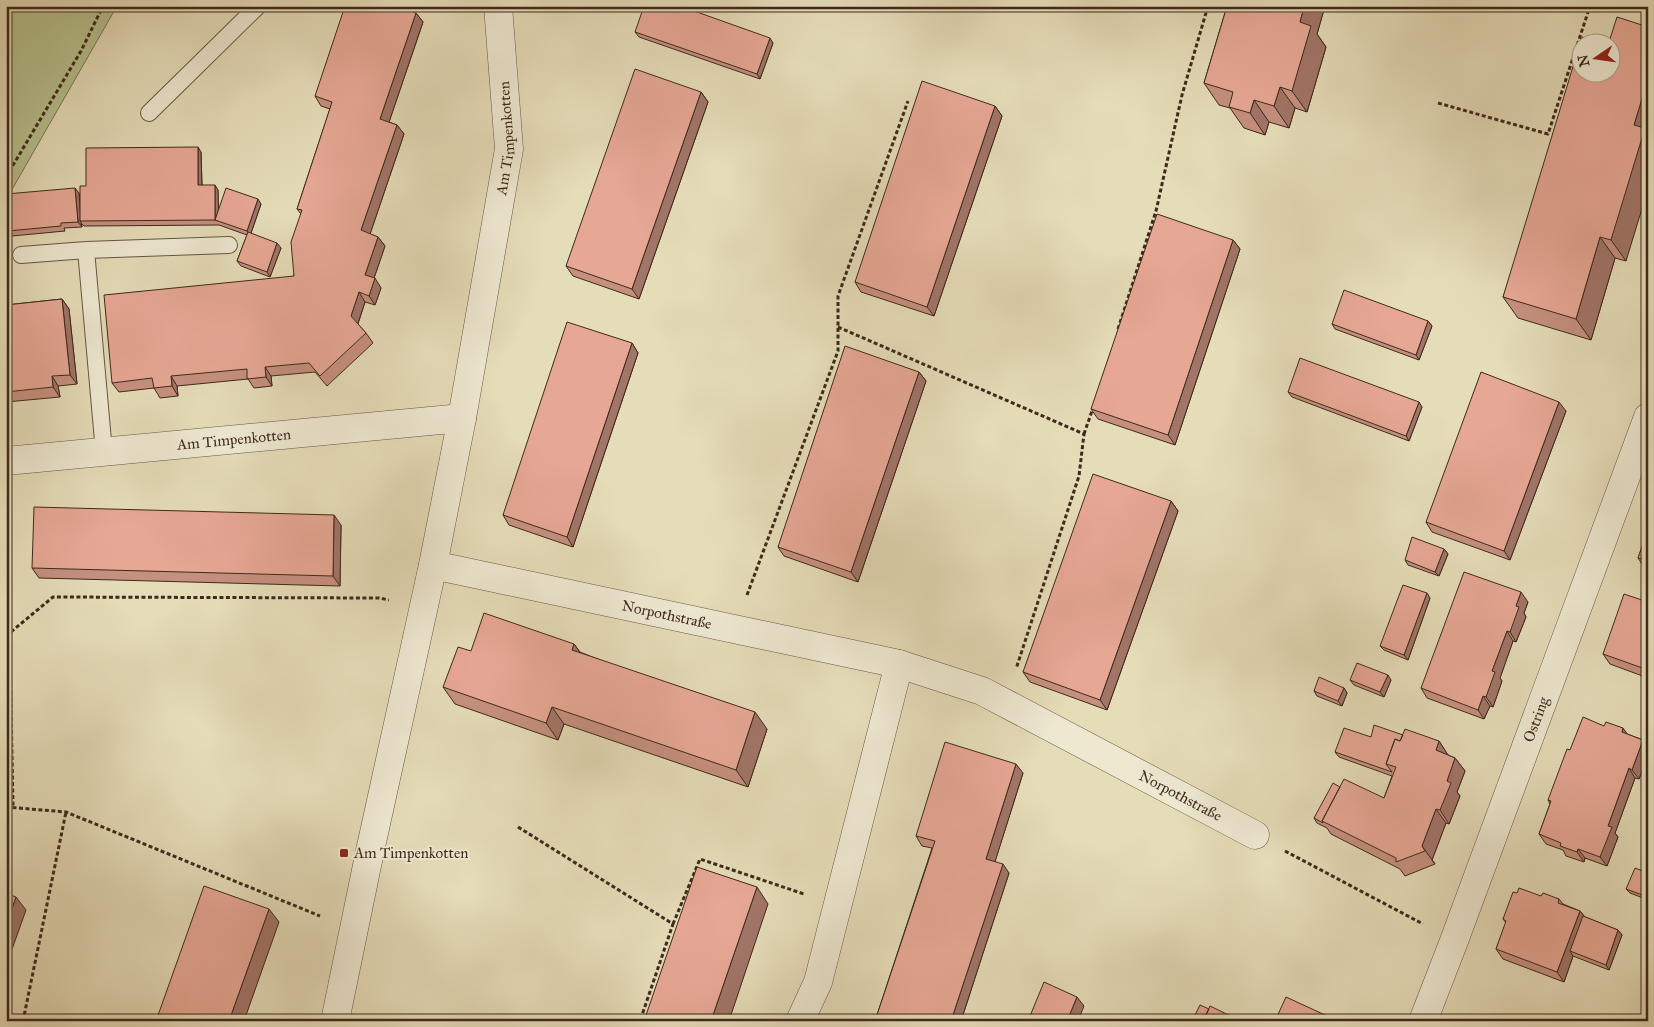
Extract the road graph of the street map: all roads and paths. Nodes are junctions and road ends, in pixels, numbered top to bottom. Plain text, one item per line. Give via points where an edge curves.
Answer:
1 (103, 6) edge
2 (258, 6) edge
3 (498, 6) edge
4 (1208, 6) edge
5 (1590, 6) edge
6 (908, 101) dead end
7 (1438, 103) dead end
8 (148, 113) dead end
9 (6, 177) edge
10 (229, 245) dead end
11 (86, 250) junction
12 (21, 255) dead end
13 (838, 327) junction
14 (1117, 332) edge
15 (1093, 406) edge
16 (1648, 416) edge
17 (462, 418) junction
18 (1084, 434) junction
19 (104, 452) junction
20 (7, 461) edge
21 (433, 565) junction
22 (423, 609) junction
23 (736, 629) junction
24 (10, 633) junction
25 (6, 636) edge
26 (899, 664) junction
27 (1005, 703) junction
28 (6, 807) edge
29 (13, 807) junction
30 (66, 812) junction
31 (518, 827) dead end
32 (1255, 835) joint
33 (838, 905) junction
34 (674, 924) junction
35 (354, 930) junction
36 (1454, 941) junction
37 (23, 1021) edge
38 (335, 1021) edge
39 (640, 1021) edge
40 (800, 1021) edge
41 (1423, 1021) edge

1 - 9 path via 82,51
2 - 8 lane
3 - 17 street, Am Timpenkotten via 509,149
4 - 14 path via 1182,95 1156,211
5 - 7 path via 1548,134
6 - 13 path via 838,296
10 - 11 lane
11 - 12 lane
11 - 19 lane
13 - 18 path
13 - 23 path via 838,351
15 - 18 path
16 - 36 street, Ostring
17 - 19 street, Am Timpenkotten
17 - 21 street, Am Timpenkotten
18 - 27 path via 1079,476
19 - 20 street, Am Timpenkotten
20 - 24 path
21 - 22 street, Am Timpenkotten
21 - 23 street, Norpothstraße
22 - 24 path via 380,598 53,597
22 - 35 street, Am Timpenkotten
23 - 26 street, Norpothstraße
24 - 25 path
24 - 29 path
26 - 27 street, Norpothstraße via 982,691
26 - 33 street
27 - 32 street, Norpothstraße
28 - 29 path
29 - 30 path
30 - 35 path
30 - 37 path
31 - 34 path
32 - 36 path
33 - 34 path via 700,860
33 - 40 street via 818,982
34 - 39 path
35 - 38 street, Am Timpenkotten
36 - 41 street, Ostring

